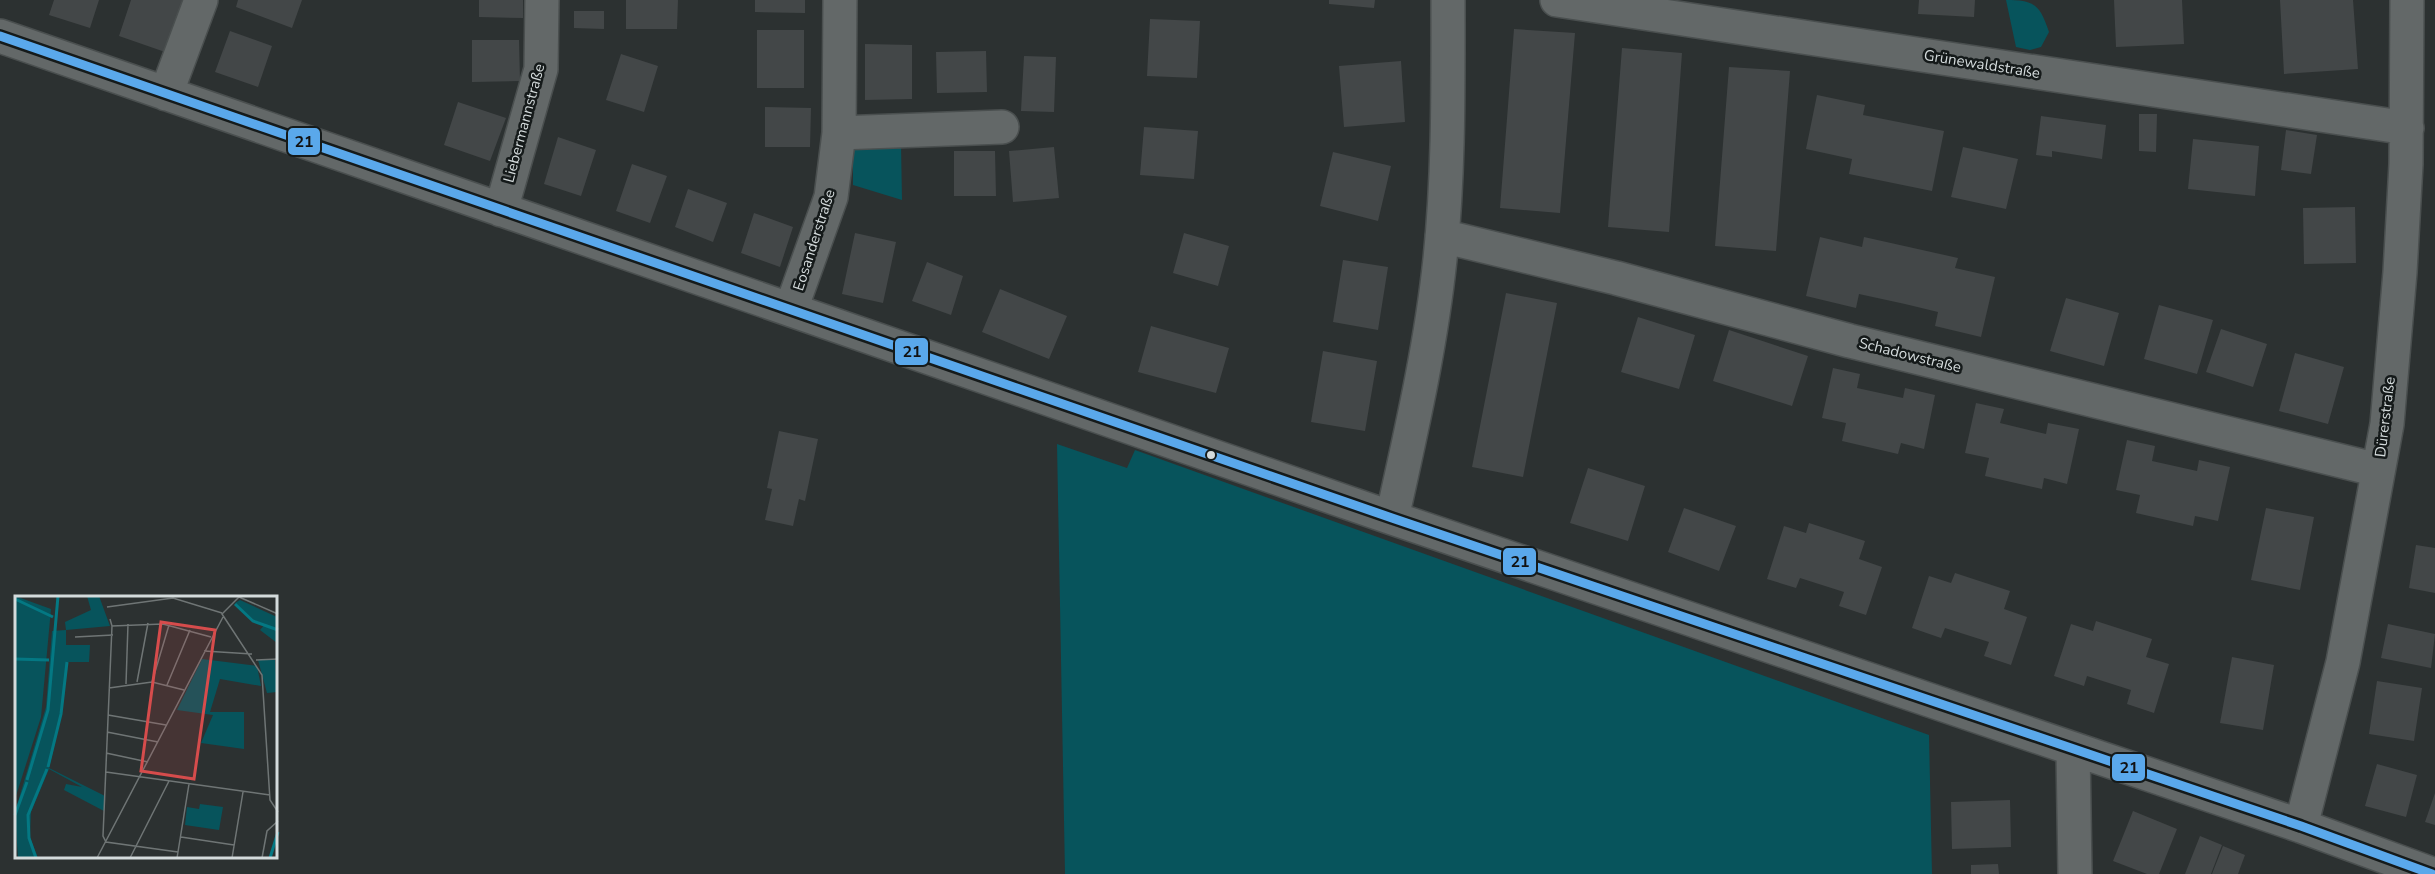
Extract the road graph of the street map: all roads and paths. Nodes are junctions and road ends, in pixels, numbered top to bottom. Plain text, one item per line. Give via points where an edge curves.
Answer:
1 (201, 0) edge
2 (542, 0) edge
3 (840, 0) edge
4 (1448, 0) edge
5 (1557, 0) edge
6 (2407, 0) edge
7 (0, 36) edge
8 (166, 94) junction
9 (1002, 127) dead end
10 (2407, 128) junction
11 (839, 133) junction
12 (501, 210) junction
13 (1442, 236) junction
14 (791, 309) junction
15 (2378, 470) junction
16 (1392, 518) junction
17 (2073, 750) junction
18 (2301, 826) junction
19 (2074, 874) edge
20 (2433, 874) edge

1 - 8 street
2 - 12 street, Liebermannstraße via 541,69
3 - 11 street, Eosanderstraße
4 - 13 street
5 - 10 street, Grünewaldstraße
6 - 10 street, Dürerstraße
7 - 8 street
8 - 12 street
9 - 11 street
10 - 15 street, Dürerstraße via 2399,284 2387,424
11 - 14 street, Eosanderstraße via 831,197
12 - 14 street
13 - 15 street, Schadowstraße
13 - 16 street via 1428,353
14 - 16 street
15 - 18 street, Dürerstraße via 2343,662
16 - 17 street
17 - 18 street
17 - 19 street
18 - 20 street

